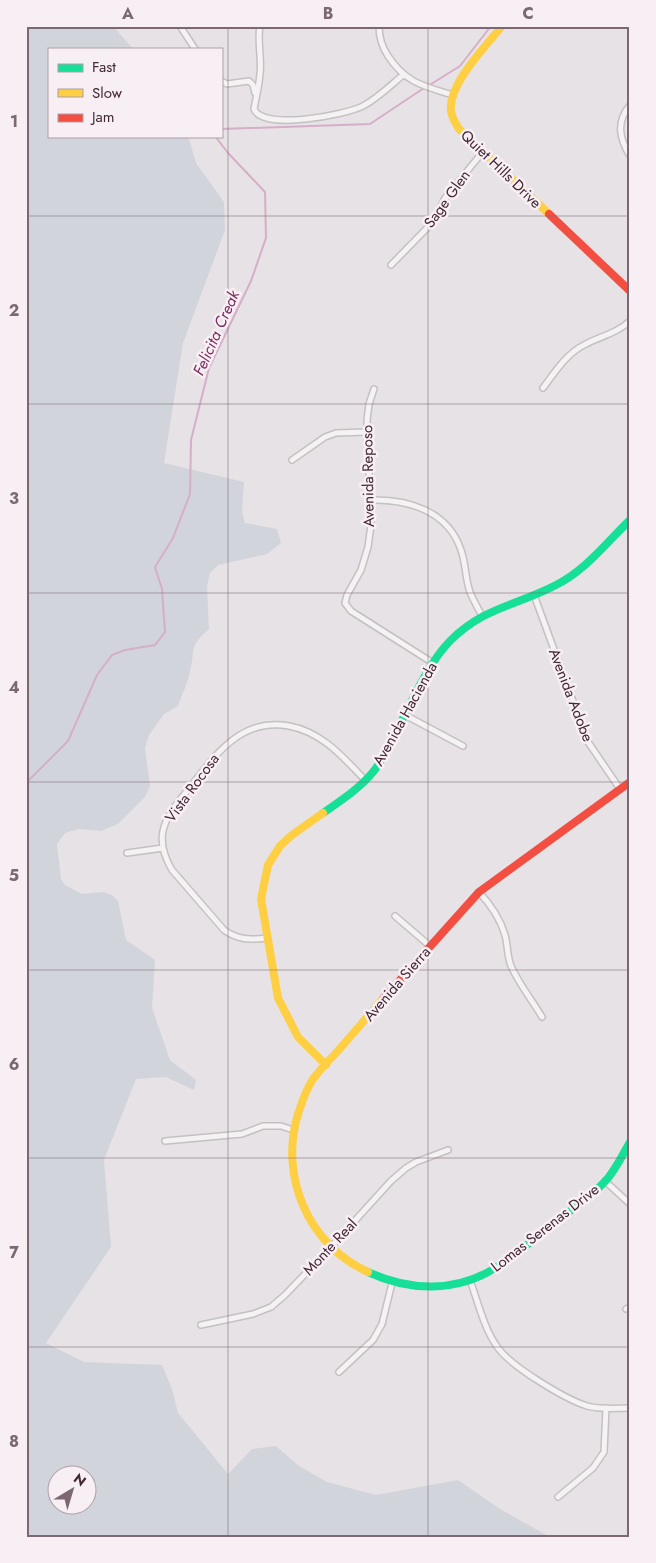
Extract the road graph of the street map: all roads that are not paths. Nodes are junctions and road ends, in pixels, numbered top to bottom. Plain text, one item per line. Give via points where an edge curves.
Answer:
1 (180, 26) edge
2 (260, 26) edge
3 (379, 26) edge
4 (502, 26) edge
5 (194, 48) edge
6 (403, 75) junction
7 (222, 82) edge
8 (453, 95) junction
9 (256, 96) junction
10 (630, 105) edge
11 (482, 153) junction
12 (630, 156) edge
13 (391, 265) dead end
14 (630, 291) edge
15 (630, 321) edge
16 (543, 388) dead end
17 (374, 389) dead end
18 (367, 432) junction
19 (292, 460) dead end
20 (371, 500) junction
21 (630, 520) edge
22 (534, 595) junction
23 (482, 616) junction
24 (433, 663) junction
25 (405, 715) junction
26 (464, 746) dead end
27 (365, 780) junction
28 (630, 782) edge
29 (620, 789) junction
30 (163, 848) junction
31 (127, 853) dead end
32 (479, 892) junction
33 (395, 916) dead end
34 (266, 938) junction
35 (430, 946) junction
36 (542, 1017) dead end
37 (326, 1065) junction
38 (293, 1130) junction
39 (165, 1141) dead end
40 (630, 1142) edge
41 (448, 1150) dead end
42 (606, 1181) junction
43 (630, 1204) edge
44 (331, 1247) junction
45 (470, 1280) junction
46 (392, 1283) junction
47 (202, 1325) dead end
48 (339, 1372) dead end
49 (606, 1408) junction
50 (630, 1408) edge
51 (558, 1497) dead end

1 - 5 street
2 - 9 street via 260,74
3 - 6 street via 384,50
4 - 8 street via 458,83
6 - 8 street
6 - 9 street via 362,106 309,120 263,119 254,110
7 - 9 street via 227,84 249,81
8 - 11 street, Quiet Hills Drive via 451,111 459,129
10 - 12 street via 623,115 620,130
11 - 13 street, Sage Glen via 445,198 433,222
11 - 14 street, Quiet Hills Drive
15 - 16 street via 616,332 577,349
17 - 18 street, Avenida Reposo via 369,404
18 - 19 street via 336,433
18 - 20 street, Avenida Reposo
20 - 23 street via 413,504 436,517 450,530 460,548 470,592
20 - 24 street, Avenida Reposo via 368,547 345,604
21 - 22 street, Avenida Hacienda via 577,572
22 - 23 street, Avenida Hacienda
22 - 29 street, Avenida Adobe via 588,742
23 - 24 street, Avenida Hacienda via 449,642
24 - 25 street, Avenida Hacienda
25 - 26 street
25 - 27 street, Avenida Hacienda via 384,756
27 - 30 street, Vista Rocosa via 334,748 302,729 287,726 257,728 236,737 218,751 167,819 162,832
27 - 34 street, Avenida Hacienda via 292,835 268,865 261,890
28 - 29 street, Avenida Sierra
29 - 32 street, Avenida Sierra
30 - 31 street
30 - 34 street, Vista Rocosa via 172,870 224,930 246,940
32 - 35 street, Avenida Sierra
32 - 36 street via 499,918 512,966
33 - 35 street
34 - 37 street, Avenida Hacienda via 278,998 286,1016 298,1037
35 - 37 street, Avenida Sierra
37 - 38 street, Avenida Sierra via 304,1095
38 - 39 street via 263,1126 242,1134
38 - 44 street, Avenida Sierra via 292,1161 298,1195 311,1222
40 - 42 street, Lomas Serenas Drive
41 - 44 street, Monte Real via 406,1168
42 - 43 street
42 - 45 street, Lomas Serenas Drive via 495,1269
44 - 46 street, Lomas Serenas Drive via 360,1270
44 - 47 street, Monte Real via 271,1306 253,1314
45 - 46 street, Lomas Serenas Drive via 423,1288
45 - 49 street via 489,1334 507,1358 568,1398
46 - 48 street via 382,1324 373,1340
49 - 50 street
49 - 51 street via 604,1452 593,1468

